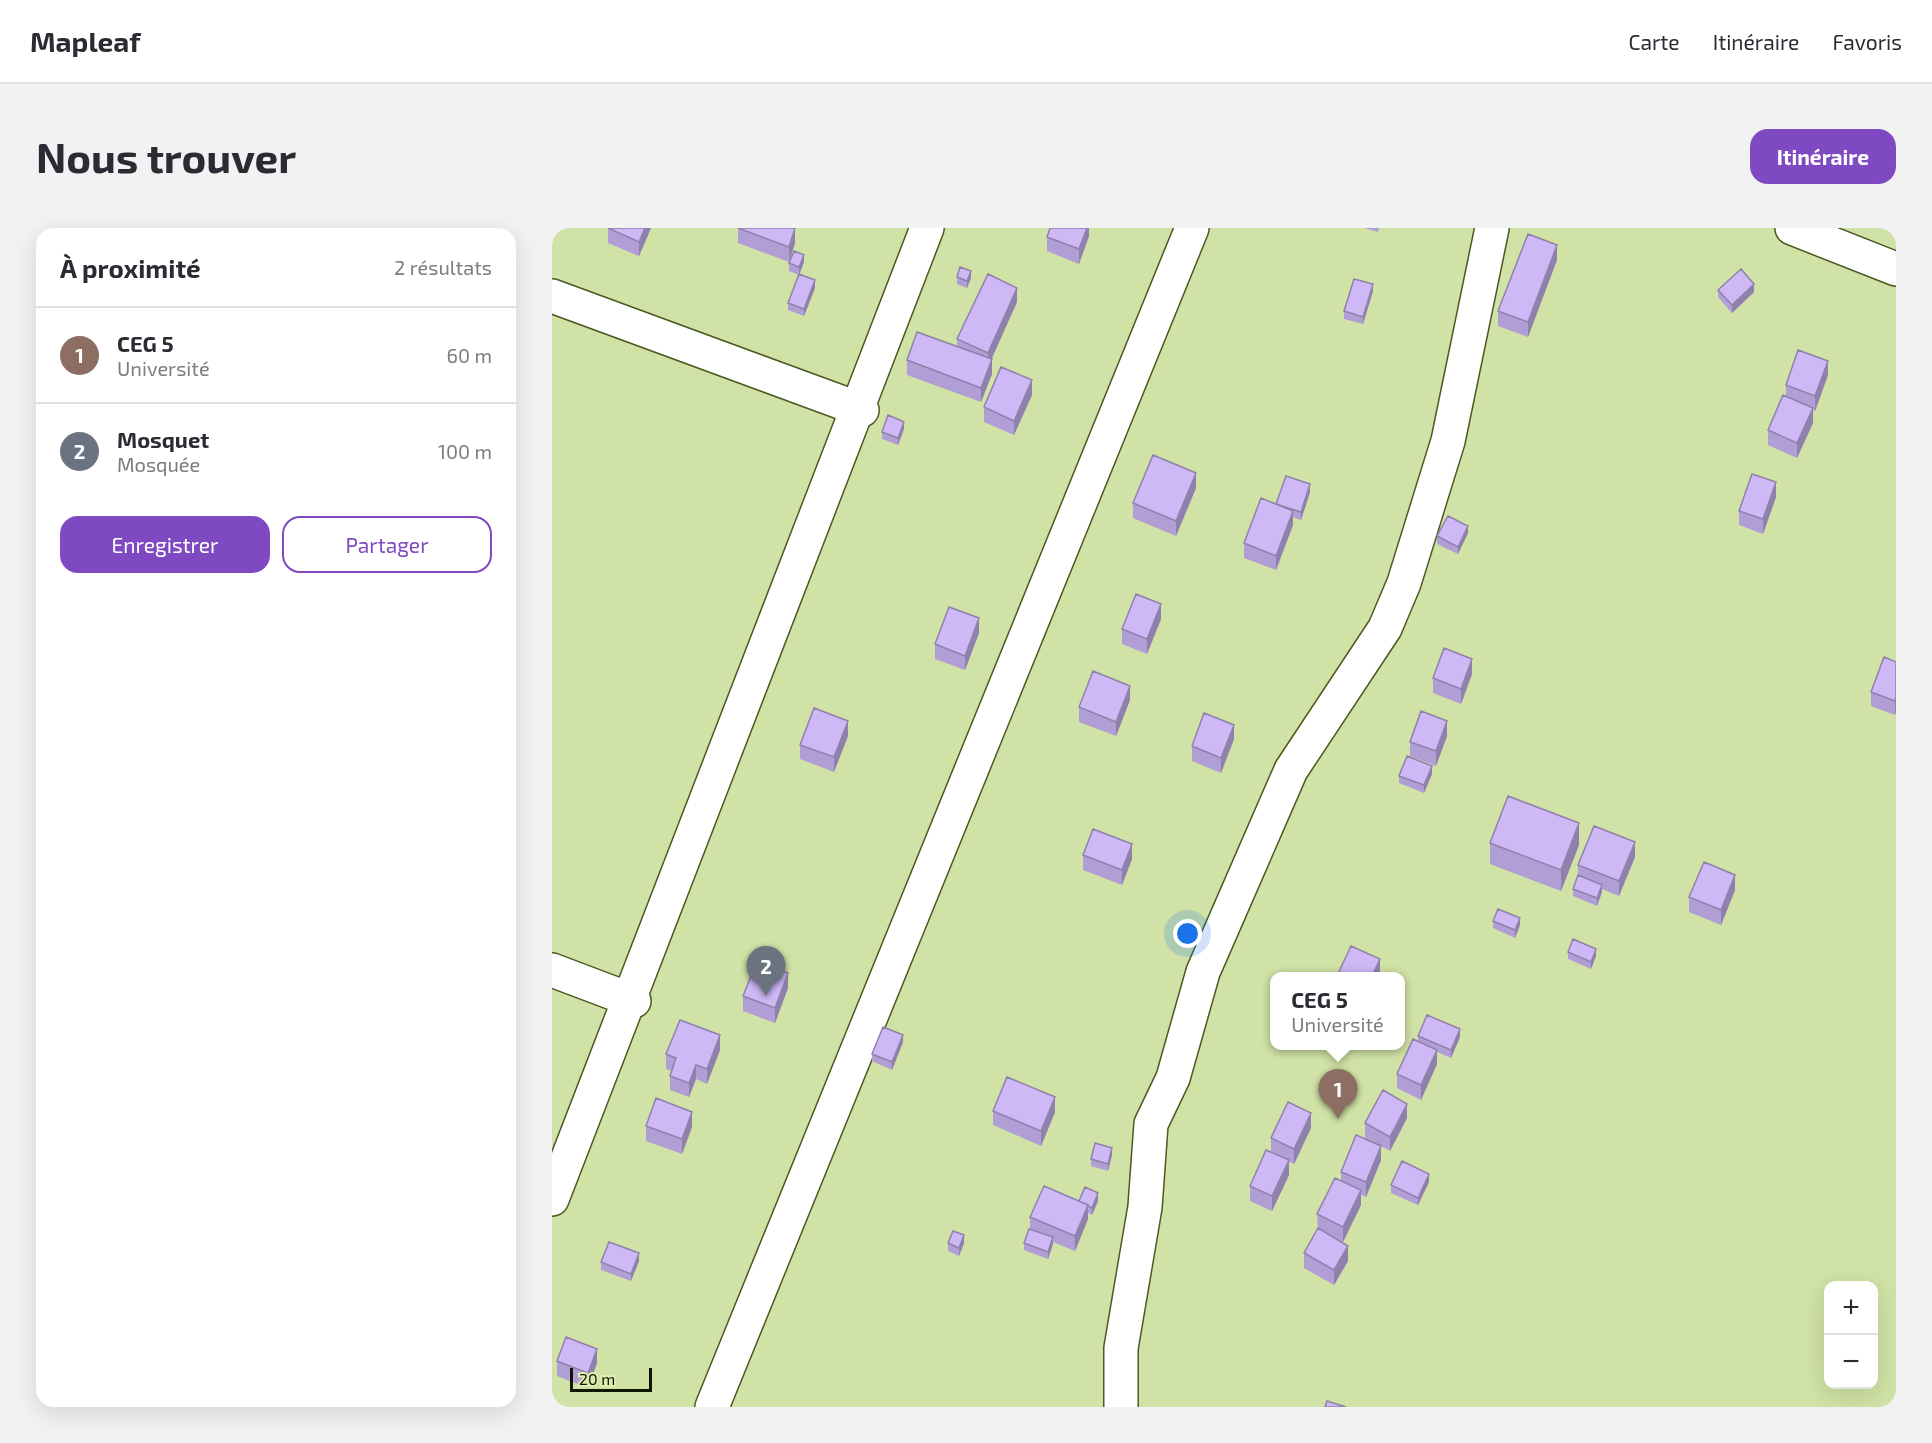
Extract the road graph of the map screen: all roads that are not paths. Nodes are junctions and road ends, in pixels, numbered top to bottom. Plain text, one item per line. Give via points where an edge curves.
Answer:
1 (927, 228) edge
2 (1192, 228) edge
3 (1492, 228) edge
4 (1792, 228) edge
5 (1896, 269) edge
6 (552, 296) edge
7 (860, 409) junction
8 (552, 970) edge
9 (632, 1000) junction
10 (552, 1199) edge
11 (712, 1407) edge
12 (1121, 1407) edge

1 - 7 street
2 - 11 street
3 - 12 street via 1448,441 1404,583 1385,628 1291,770 1203,972 1173,1078 1151,1124 1145,1207 1121,1348
4 - 5 street
6 - 7 street
7 - 9 street
8 - 9 street
9 - 10 street

